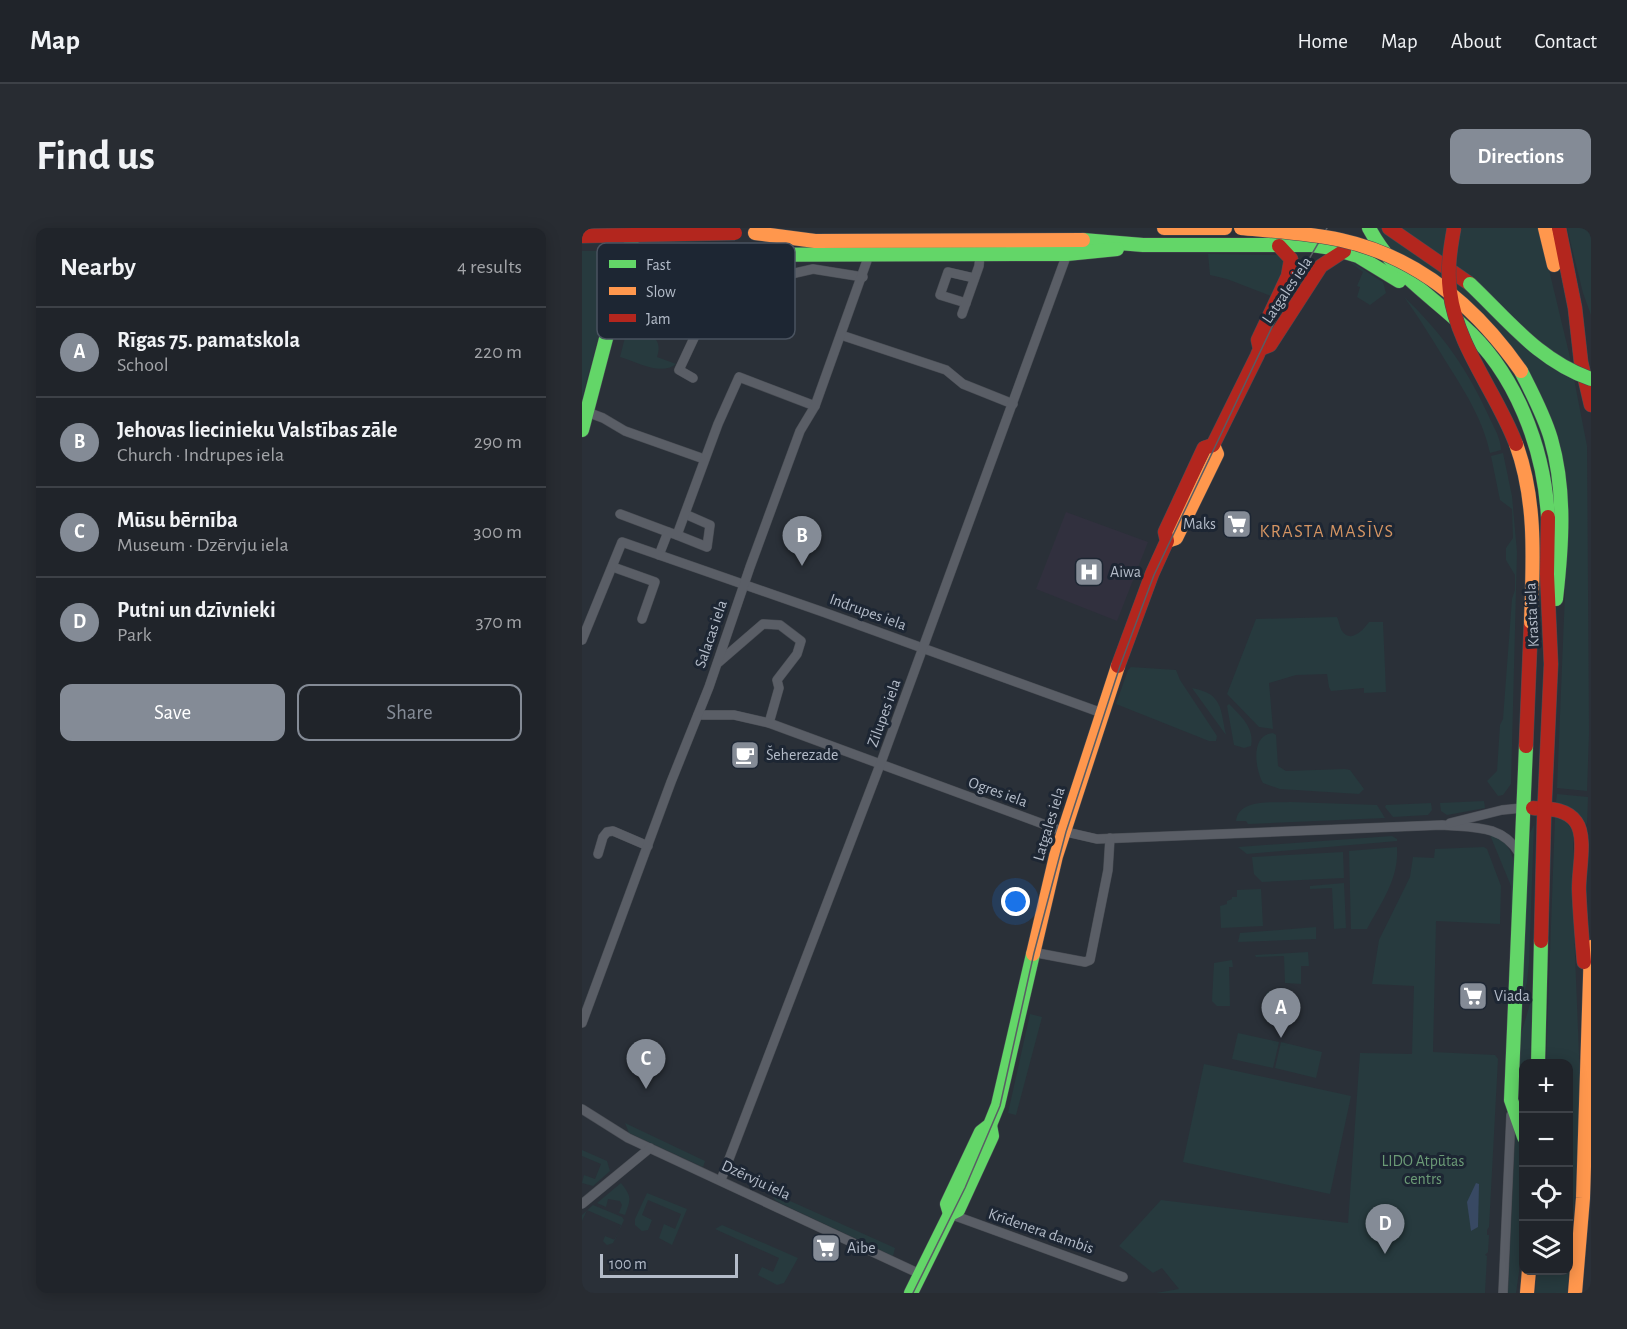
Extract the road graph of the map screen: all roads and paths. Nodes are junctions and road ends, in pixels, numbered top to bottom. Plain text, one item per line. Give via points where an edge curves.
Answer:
1 (635, 228) edge
2 (722, 228) edge
3 (810, 228) edge
4 (1164, 228) edge
5 (1225, 228) edge
6 (1241, 228) edge
7 (1280, 228) edge
8 (1369, 228) edge
9 (1389, 228) edge
10 (1454, 228) edge
11 (1545, 228) edge
12 (1559, 228) edge
13 (755, 233) junction
14 (582, 236) edge
15 (631, 243) edge
16 (723, 243) edge
17 (1143, 245) junction
18 (1245, 245) junction
19 (1279, 246) junction
20 (1344, 251) junction
21 (1067, 254) junction
22 (1563, 254) junction
23 (869, 255) junction
24 (980, 255) junction
25 (795, 256) edge
26 (795, 273) edge
27 (863, 277) junction
28 (974, 278) junction
29 (1422, 293) junction
30 (966, 303) junction
31 (962, 314) dead end
32 (1591, 325) edge
33 (841, 335) junction
34 (606, 339) edge
35 (694, 339) edge
36 (1260, 349) junction
37 (1581, 362) junction
38 (693, 378) dead end
39 (1591, 379) edge
40 (1013, 404) junction
41 (1591, 405) edge
42 (815, 406) junction
43 (587, 412) junction
44 (582, 430) edge
45 (704, 459) junction
46 (620, 514) dead end
47 (686, 514) junction
48 (673, 534) junction
49 (659, 555) junction
50 (613, 567) junction
51 (744, 586) junction
52 (642, 619) dead end
53 (582, 640) edge
54 (1551, 640) junction
55 (924, 648) junction
56 (717, 663) junction
57 (1102, 713) junction
58 (698, 715) junction
59 (769, 723) junction
60 (880, 765) junction
61 (1522, 808) junction
62 (1544, 808) junction
63 (1442, 825) junction
64 (1064, 832) junction
65 (1110, 838) junction
66 (648, 846) junction
67 (597, 854) dead end
68 (1521, 856) junction
69 (1541, 900) junction
70 (1591, 947) edge
71 (1032, 952) junction
72 (582, 1023) edge
73 (1590, 1028) edge
74 (1513, 1047) junction
75 (1538, 1059) edge
76 (1511, 1100) junction
77 (582, 1109) edge
78 (1519, 1123) edge
79 (650, 1148) junction
80 (722, 1180) junction
81 (582, 1204) edge
82 (950, 1214) junction
83 (920, 1274) junction
84 (1529, 1275) edge
85 (1123, 1277) dead end
86 (911, 1293) edge
87 (1503, 1293) edge
88 (1527, 1293) edge
89 (1575, 1293) edge

1 - 15 main road
2 - 16 main road
3 - 13 main road
4 - 5 main road
6 - 54 main road, bridge via 1353,243 1417,269 1472,311 1502,344 1521,371 1544,418 1557,469 1560,575
7 - 18 main road via 1271,241
8 - 29 main road, Krasta iela via 1388,260
9 - 39 main road, bridge via 1470,284 1541,355 1561,368
10 - 61 main road, bridge via 1447,272 1453,314 1509,425 1529,489 1534,538
11 - 37 main road
12 - 22 main road
13 - 14 main road, bridge
13 - 17 main road via 815,242 1088,240
17 - 18 main road
17 - 21 main road
18 - 19 main road
19 - 20 main road via 1312,245
19 - 36 main road, Latgales iela via 1292,264 1258,340
20 - 29 main road
20 - 36 main road, Latgales iela via 1321,267 1270,345
21 - 24 main road
21 - 40 street, Zilupes iela
22 - 32 main road
22 - 37 main road
23 - 24 main road
23 - 25 main road
23 - 27 street, Salacas iela
24 - 28 street
26 - 27 street via 813,269
27 - 33 street, Salacas iela
28 - 30 street
28 - 30 street via 948,272 940,295
29 - 54 main road, Krasta iela via 1465,328 1491,357 1513,392 1534,439 1546,491
30 - 31 street
33 - 40 street via 946,370 963,384
33 - 42 street, Salacas iela
34 - 43 main road
35 - 38 street via 679,370
36 - 57 main road, Latgales iela via 1213,445 1204,448 1166,529 1167,541
37 - 41 main road
40 - 55 street, Zilupes iela
42 - 45 street via 740,377
42 - 51 street, Salacas iela via 800,431
43 - 44 main road
43 - 45 street via 625,431
45 - 47 street
46 - 48 street
47 - 48 street
47 - 48 street via 710,525 707,547
48 - 49 street
49 - 50 street, Indrupes iela via 622,542
49 - 51 street, Indrupes iela
50 - 52 street via 655,582
50 - 53 street
51 - 55 street, Indrupes iela
51 - 56 street, Salacas iela
54 - 62 main road, Krasta iela
55 - 57 street, Indrupes iela
55 - 60 street, Zilupes iela
56 - 58 street, Salacas iela
56 - 59 street via 763,624 780,626 801,641 797,654 777,680 779,688
57 - 64 main road, Latgales iela
58 - 59 street, Ogres iela via 734,715
58 - 66 street, Salacas iela
59 - 60 street, Ogres iela
60 - 64 street, Ogres iela
60 - 80 street, Zilupes iela
61 - 62 main road
61 - 63 street, Ogres iela
61 - 68 main road
62 - 69 main road, Krasta iela
62 - 73 main road via 1567,813 1580,831 1579,889
63 - 65 street, Ogres iela
63 - 68 street, Ogres iela via 1502,834
64 - 65 street, Ogres iela
64 - 71 main road, Latgales iela
65 - 71 street via 1108,870 1090,960
66 - 67 street via 613,831 603,837
66 - 72 street, Salacas iela
68 - 74 main road
69 - 74 main road via 1532,951 1531,986
69 - 75 main road, Krasta iela
70 - 73 main road
71 - 82 main road, Latgales iela via 998,1105 947,1204
73 - 89 main road
74 - 76 main road
76 - 78 main road
76 - 87 street
77 - 79 street, Dzērvju iela
79 - 80 street, Dzērvju iela
79 - 81 street
80 - 83 street, Dzērvju iela
82 - 83 main road, Latgales iela
82 - 85 street, Krīdenera dambis
83 - 86 main road, Latgales iela
84 - 88 main road

